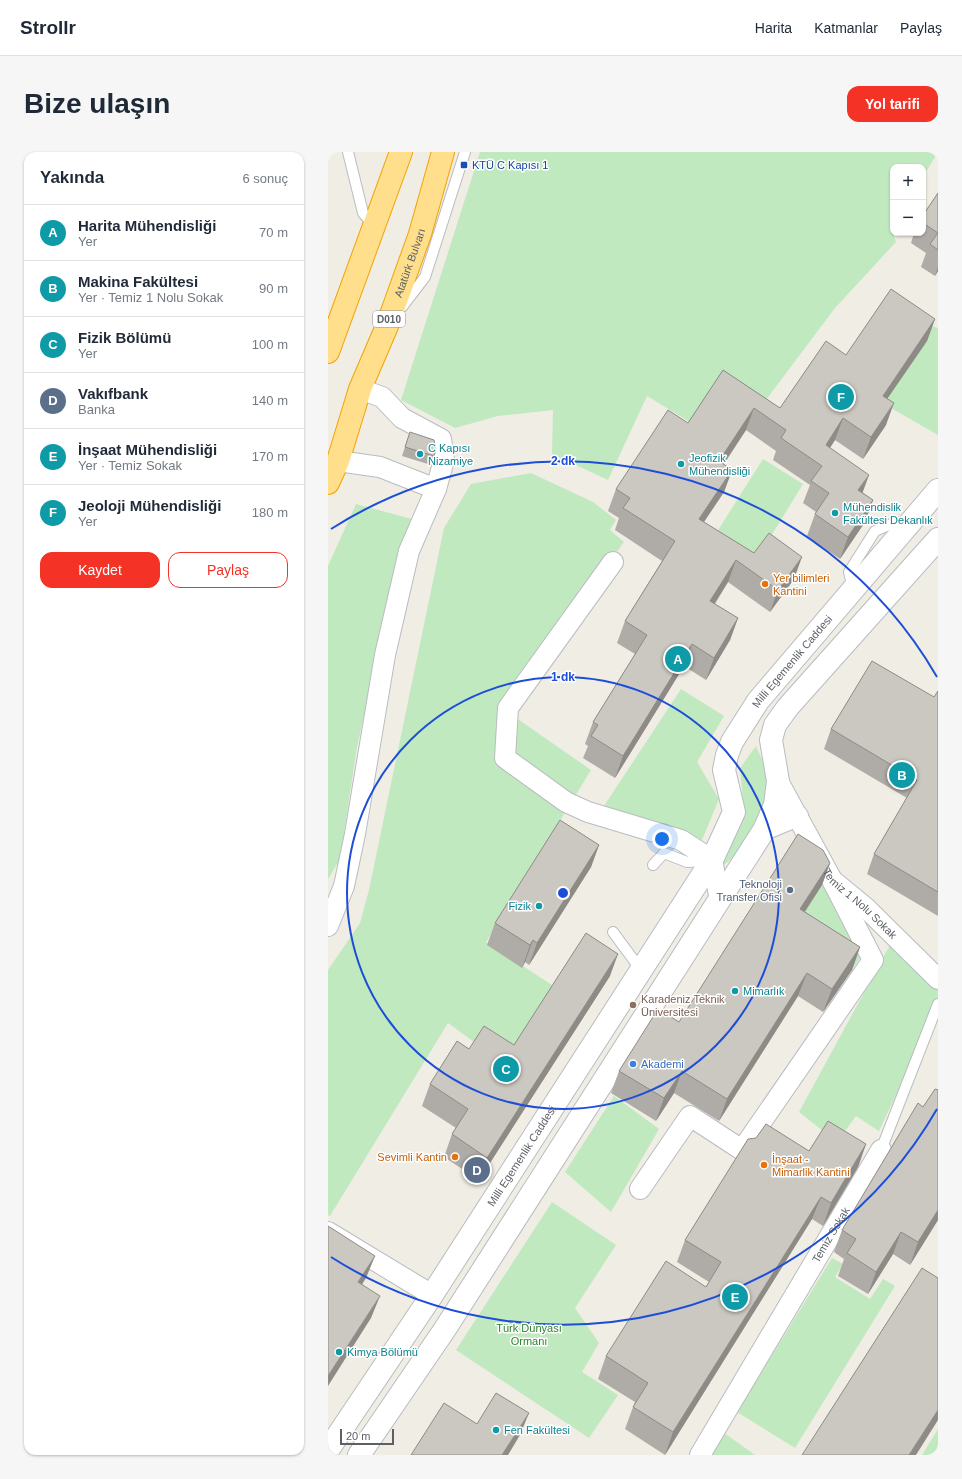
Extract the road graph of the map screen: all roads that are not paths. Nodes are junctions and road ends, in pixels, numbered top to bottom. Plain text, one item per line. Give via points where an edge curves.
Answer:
1 (348, 152) edge
2 (401, 152) edge
3 (443, 152) edge
4 (465, 152) edge
5 (374, 226) junction
6 (387, 326) junction
7 (328, 352) edge
8 (360, 389) junction
9 (338, 461) junction
10 (328, 483) edge
11 (436, 489) junction
12 (938, 490) edge
13 (938, 539) edge
14 (613, 562) dead end
15 (741, 728) junction
16 (771, 740) junction
17 (778, 781) junction
18 (798, 816) junction
19 (764, 830) junction
20 (712, 860) junction
21 (653, 865) dead end
22 (832, 880) junction
23 (720, 900) junction
24 (328, 926) edge
25 (612, 932) dead end
26 (641, 970) junction
27 (938, 979) edge
28 (938, 1004) edge
29 (881, 1150) joint
30 (640, 1189) dead end
31 (328, 1232) edge
32 (432, 1295) junction
33 (328, 1450) edge
34 (359, 1455) edge
35 (700, 1455) edge

1 - 5 lane via 363,213
2 - 5 highway
3 - 6 highway, Atatürk Bulvarı / D010 via 420,234
4 - 6 lane via 425,277
5 - 7 highway
6 - 8 highway, Atatürk Bulvarı / D010
8 - 9 highway, Atatürk Bulvarı / D010
8 - 11 street via 382,397 402,418 441,439 444,460
9 - 10 highway, Atatürk Bulvarı / D010
9 - 11 street via 380,468
11 - 24 street via 409,551 385,654 354,842 344,886
12 - 15 street, Milli Egemenlik Caddesi via 758,701
13 - 16 street via 788,707 775,725
14 - 20 street via 508,708 505,758 566,802 588,812 681,840
15 - 16 street via 757,732
15 - 20 street, Milli Egemenlik Caddesi via 727,755 724,770 734,812
16 - 17 street
17 - 18 street, Temiz 1 Nolu Sokak
17 - 19 street via 775,806
18 - 19 street
18 - 22 street, Temiz 1 Nolu Sokak
19 - 23 street
20 - 21 lane via 687,862 664,853
20 - 23 street
20 - 26 street, Milli Egemenlik Caddesi
22 - 27 street, Temiz 1 Nolu Sokak via 866,908
22 - 30 street via 873,960 742,1150 690,1116
23 - 34 street via 450,1322
25 - 26 lane
26 - 32 street, Milli Egemenlik Caddesi
28 - 29 lane, Temiz Sokak
29 - 35 street, Temiz Sokak
31 - 32 street
32 - 33 street, Milli Egemenlik Caddesi

